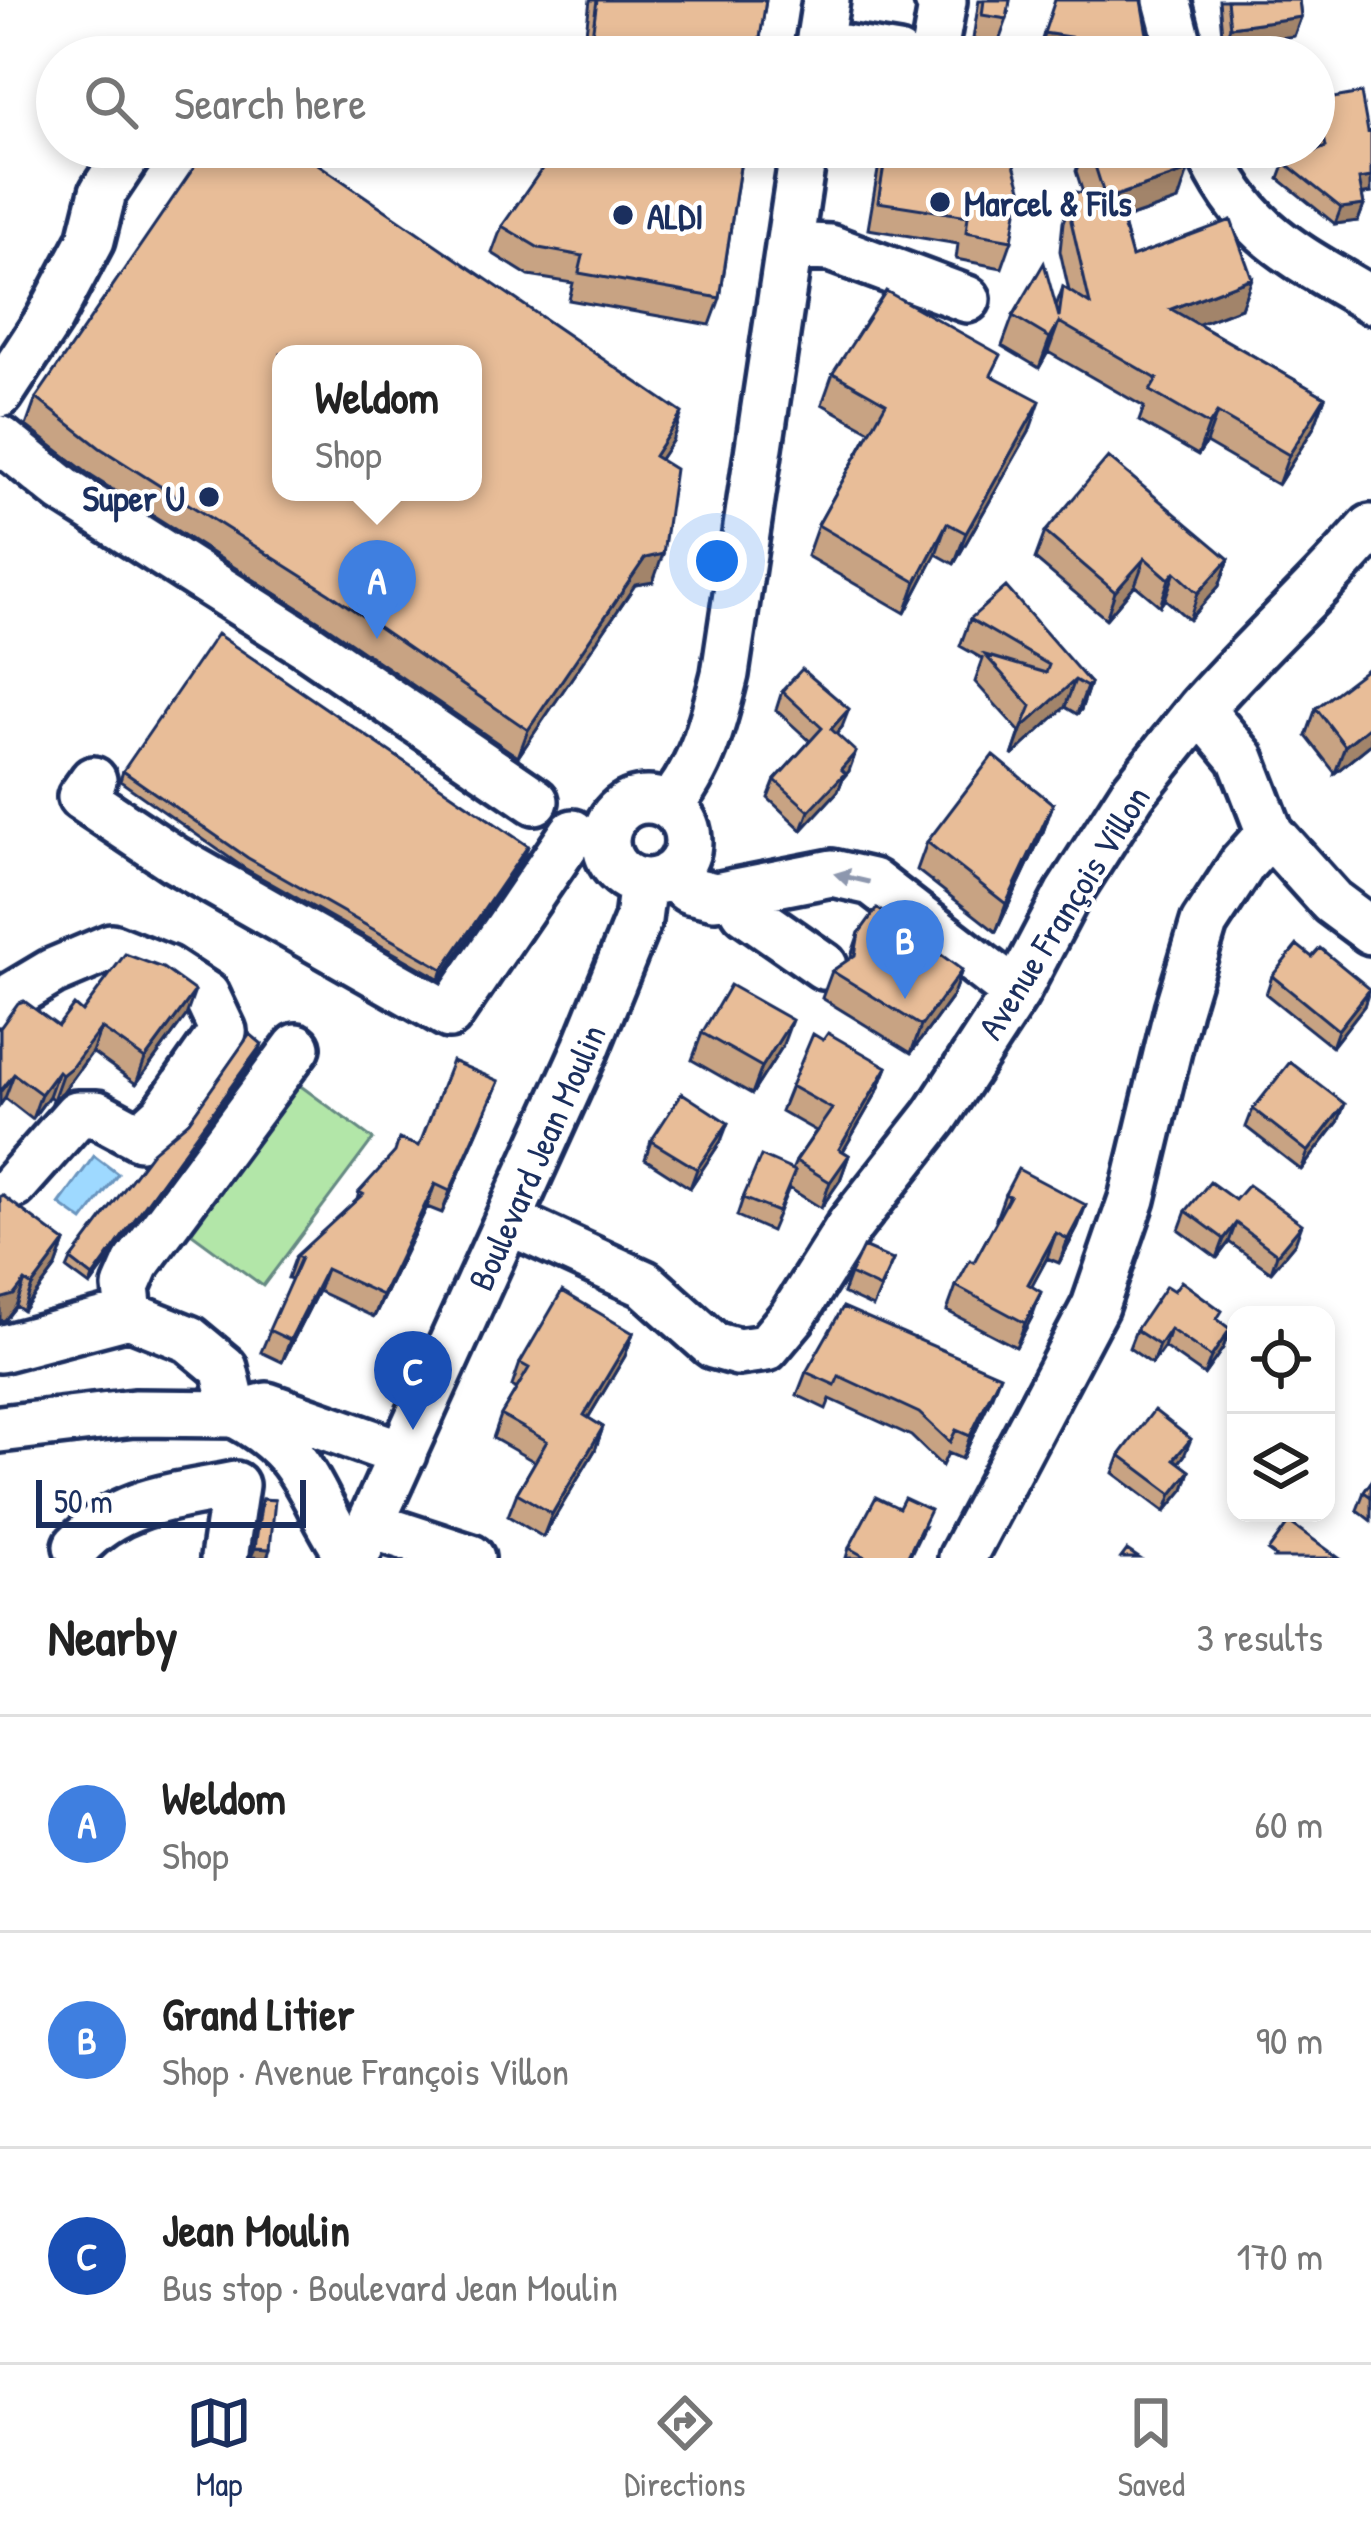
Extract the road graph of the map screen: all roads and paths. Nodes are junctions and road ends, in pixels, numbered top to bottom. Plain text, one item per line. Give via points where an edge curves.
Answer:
1 (938, 0) edge
2 (1167, 0) edge
3 (937, 36) edge
4 (1176, 36) edge
5 (119, 168) edge
6 (800, 168) edge
7 (1218, 168) edge
8 (789, 246) junction
9 (967, 299) dead end
10 (1371, 299) edge
11 (0, 394) edge
12 (0, 439) edge
13 (1371, 528) edge
14 (1200, 709) junction
15 (93, 780) dead end
16 (669, 806) junction
17 (599, 833) junction
18 (1270, 833) junction
19 (656, 878) junction
20 (734, 892) junction
21 (1371, 931) edge
22 (824, 966) dead end
23 (1016, 992) junction
24 (0, 1003) edge
25 (297, 1047) dead end
26 (14, 1185) dead end
27 (508, 1221) junction
28 (129, 1315) junction
29 (0, 1349) edge
30 (235, 1414) junction
31 (324, 1424) junction
32 (0, 1429) edge
33 (403, 1454) junction
34 (302, 1473) junction
35 (77, 1546) dead end
36 (359, 1547) edge
37 (224, 1558) edge
38 (471, 1558) edge
39 (962, 1558) edge

1 - 3 street
2 - 4 street
5 - 11 street via 103,192 92,240
6 - 8 street
7 - 10 street via 1234,201 1269,238
8 - 9 street via 830,248
8 - 16 street via 725,674 690,782
12 - 17 street via 63,490 535,801 598,808
13 - 14 street, Avenue François Villon
14 - 18 street via 1241,758
14 - 23 street, Avenue François Villon via 1132,794
15 - 17 street via 81,797 174,859 449,1015
16 - 17 street via 637,800
16 - 19 street via 680,815 686,854
17 - 19 street via 627,877
18 - 21 street via 1332,902
18 - 39 street via 1204,922 1132,1199 1095,1306
19 - 20 street via 715,896
19 - 27 street, Boulevard Jean Moulin
20 - 22 street via 745,911
23 -> 20 street via 872,882 832,873
23 - 27 street, Avenue François Villon via 766,1348 713,1345 645,1284
24 - 26 street via 111,947 206,995 224,1031 140,1137 97,1114 77,1114
25 - 28 street via 136,1264 126,1287
27 - 33 street, Boulevard Jean Moulin
28 - 29 street
28 - 30 street via 189,1339 224,1367
30 - 31 street via 267,1406
30 - 32 street via 134,1413
30 - 34 street via 287,1448
31 - 33 street
31 - 34 street
33 - 36 street, Boulevard Jean Moulin
34 - 36 street
35 - 37 street via 99,1522 138,1505 235,1486
36 - 38 street

